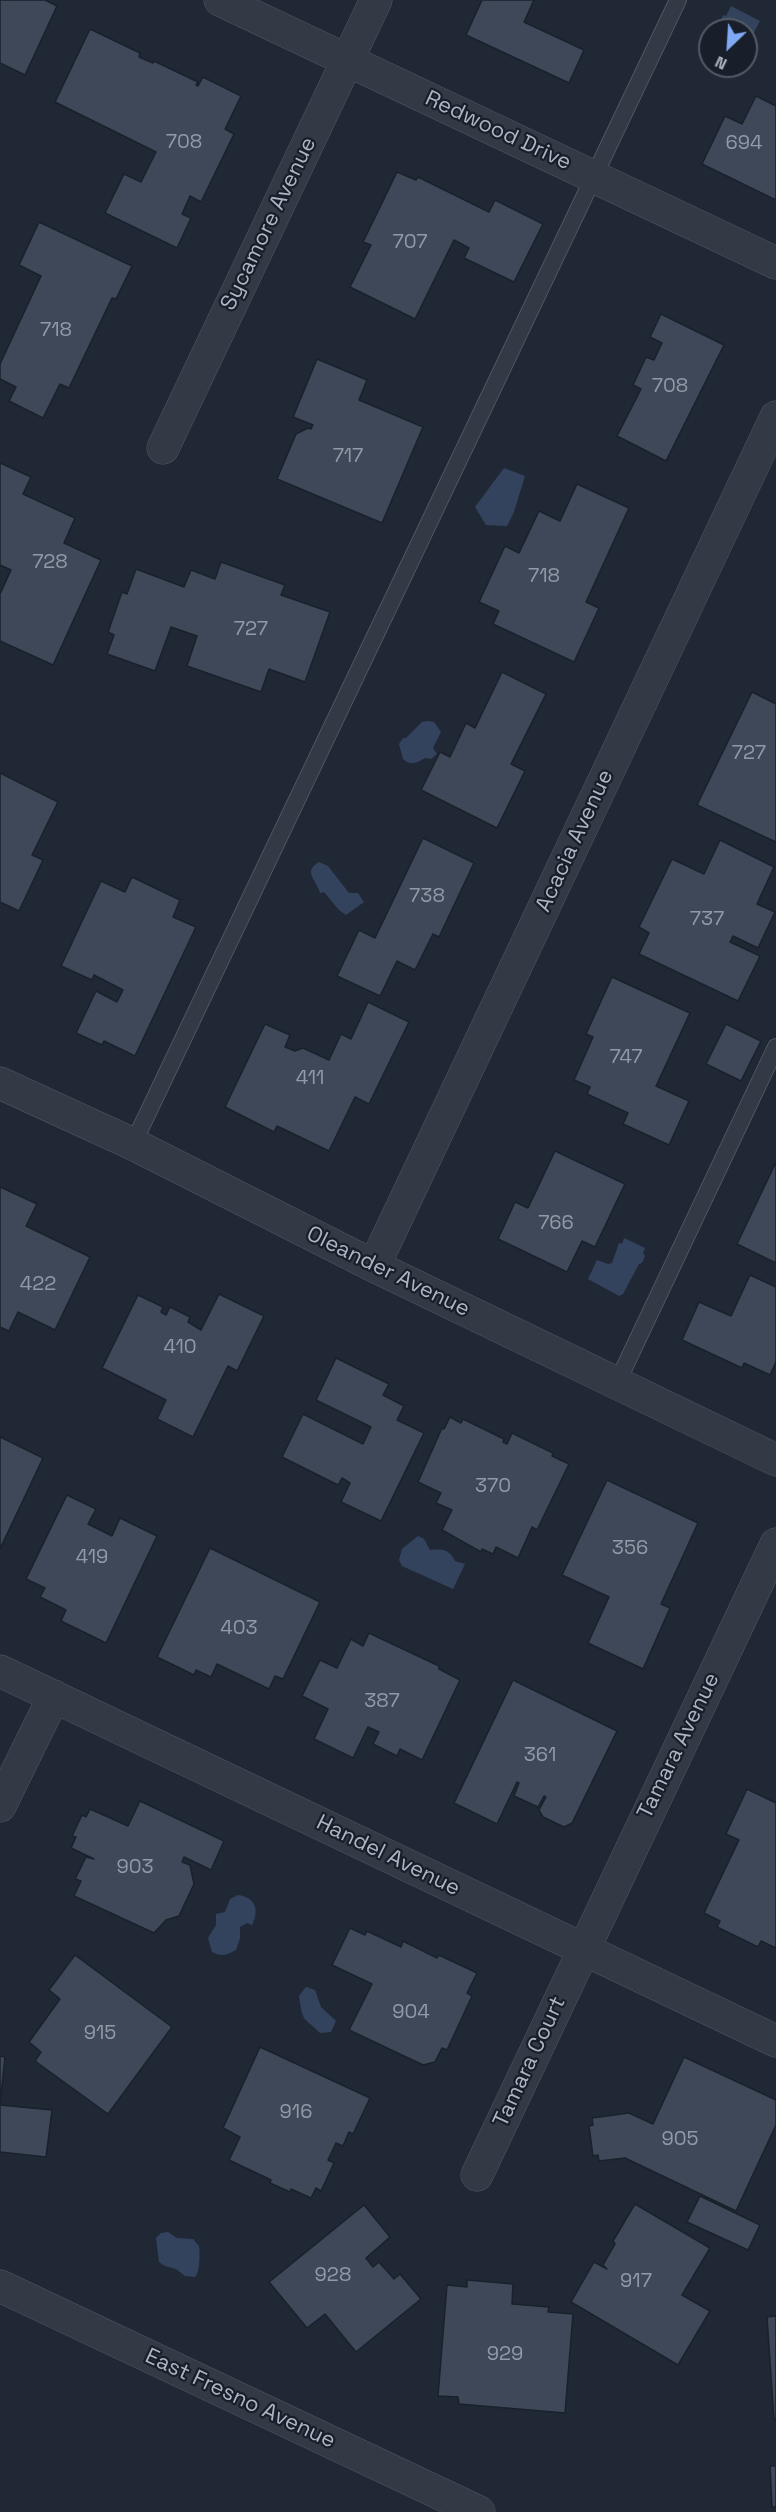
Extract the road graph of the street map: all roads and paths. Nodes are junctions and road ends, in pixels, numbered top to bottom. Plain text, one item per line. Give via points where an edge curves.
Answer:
1 (220, 0) edge
2 (376, 0) edge
3 (678, 0) edge
4 (348, 60) junction
5 (594, 177) junction
6 (776, 263) edge
7 (776, 417) edge
8 (163, 448) dead end
9 (776, 1047) edge
10 (0, 1083) edge
11 (133, 1144) junction
12 (374, 1266) junction
13 (616, 1385) junction
14 (776, 1460) edge
15 (776, 1544) edge
16 (0, 1671) edge
17 (54, 1696) junction
18 (0, 1806) edge
19 (583, 1949) junction
20 (776, 2041) edge
21 (477, 2175) dead end
22 (0, 2286) edge
23 (479, 2512) edge

1 - 4 street, Redwood Drive
2 - 4 street, Sycamore Avenue
3 - 5 lane
4 - 5 street, Redwood Drive
4 - 8 street, Sycamore Avenue
5 - 6 street, Redwood Drive
5 - 11 lane
7 - 12 street, Acacia Avenue
9 - 13 lane
10 - 11 street, Oleander Avenue
11 - 12 street, Oleander Avenue
12 - 13 street, Oleander Avenue
13 - 14 street, Oleander Avenue
15 - 19 street, Tamara Avenue
16 - 17 street, Handel Avenue
17 - 18 street
17 - 19 street, Handel Avenue
19 - 20 street, Handel Avenue
19 - 21 street, Tamara Court
22 - 23 street, East Fresno Avenue

